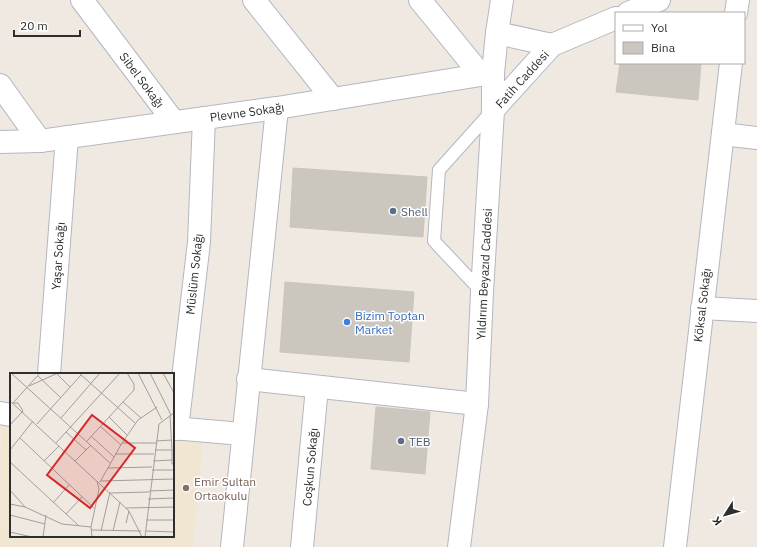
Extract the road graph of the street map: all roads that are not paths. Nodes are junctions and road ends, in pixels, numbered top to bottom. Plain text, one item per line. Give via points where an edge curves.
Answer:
1 (82, 0) edge
2 (254, 0) edge
3 (420, 0) edge
4 (502, 0) edge
5 (659, 0) edge
6 (738, 0) edge
7 (630, 12) edge
8 (736, 12) edge
9 (615, 18) edge
10 (497, 33) junction
11 (552, 45) junction
12 (731, 64) edge
13 (487, 74) junction
14 (0, 85) edge
15 (333, 99) junction
16 (277, 108) junction
17 (493, 110) junction
18 (204, 118) junction
19 (174, 122) junction
20 (723, 134) junction
21 (67, 137) junction
22 (757, 138) edge
23 (40, 141) junction
24 (0, 142) edge
25 (482, 292) junction
26 (702, 308) junction
27 (757, 311) edge
28 (49, 373) edge
29 (248, 379) junction
30 (317, 387) junction
31 (477, 404) junction
32 (0, 413) edge
33 (10, 414) edge
34 (175, 429) edge
35 (242, 434) junction
36 (232, 547) edge
37 (302, 547) edge
38 (459, 547) edge
39 (675, 547) edge

1 - 19 street, Sibel Sokağı
2 - 15 street
3 - 13 street
4 - 10 street, Yıldırım Beyazıd Caddesi
5 - 7 street
6 - 8 street
9 - 11 street, Fatih Caddesi
10 - 11 street
10 - 13 street, Yıldırım Beyazıd Caddesi
11 - 17 street, Fatih Caddesi
12 - 20 street, Köksal Sokağı
13 - 15 street, Plevne Sokağı
13 - 17 street, Yıldırım Beyazıd Caddesi
14 - 23 street
15 - 16 street, Plevne Sokağı
16 - 18 street, Plevne Sokağı
16 - 29 street
17 - 25 street, Yıldırım Beyazıd Caddesi
17 - 25 lane via 439,170 434,241
18 - 19 street, Plevne Sokağı
18 - 34 street, Müslüm Sokağı via 198,242
19 - 21 street, Plevne Sokağı
20 - 22 street
20 - 26 street, Köksal Sokağı
21 - 23 street, Plevne Sokağı
21 - 28 street, Yaşar Sokağı
23 - 24 street, Plevne Sokağı
25 - 31 street, Yıldırım Beyazıd Caddesi
26 - 27 street
26 - 39 street, Köksal Sokağı
29 - 30 street
29 - 35 street
30 - 31 street
30 - 37 street, Coşkun Sokağı
31 - 38 street, Yıldırım Beyazıd Caddesi
32 - 33 street
34 - 35 street
35 - 36 street

